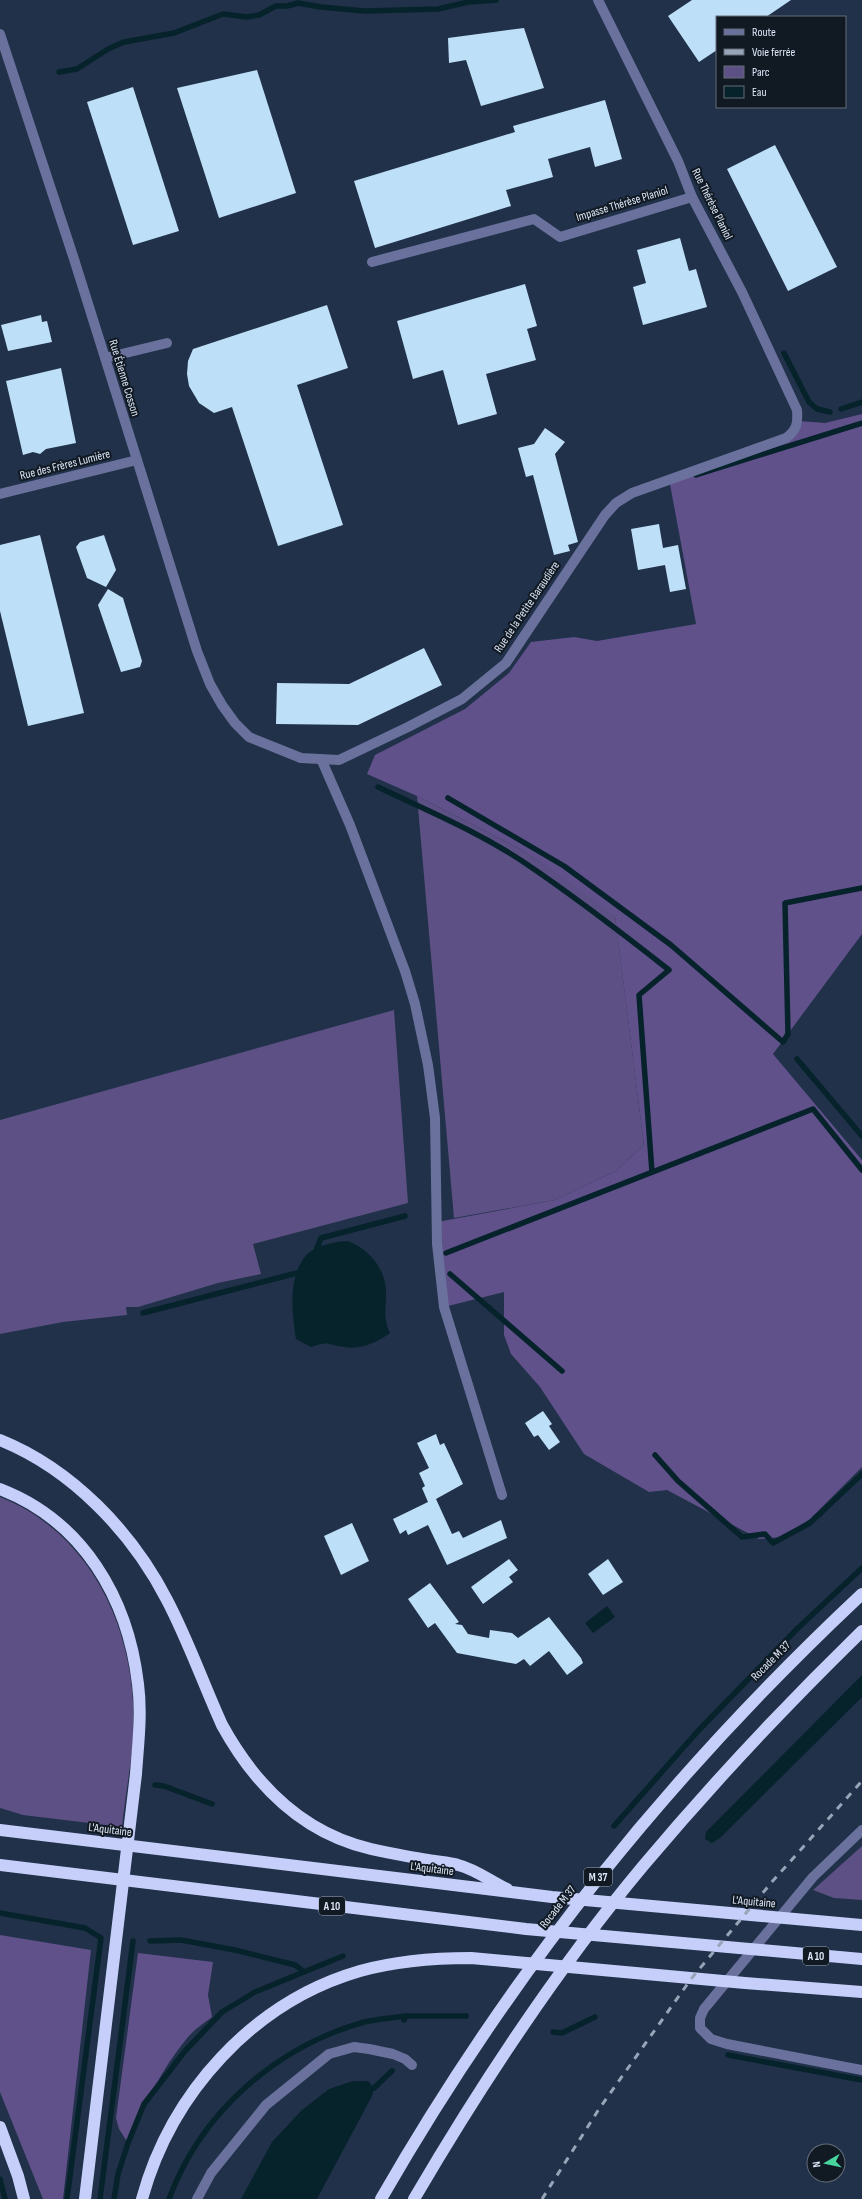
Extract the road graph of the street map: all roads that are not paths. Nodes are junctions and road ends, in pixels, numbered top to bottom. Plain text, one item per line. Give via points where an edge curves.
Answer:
1 (598, 0) edge
2 (0, 34) edge
3 (692, 197) junction
4 (372, 262) dead end
5 (167, 343) dead end
6 (105, 358) junction
7 (798, 421) joint
8 (136, 460) junction
9 (0, 494) edge
10 (235, 723) joint
11 (322, 761) junction
12 (0, 1440) edge
13 (0, 1489) edge
14 (502, 1495) dead end
15 (862, 1594) edge
16 (862, 1631) edge
17 (0, 1830) edge
18 (862, 1830) edge
19 (0, 1865) edge
20 (514, 1893) junction
21 (862, 1925) edge
22 (862, 1959) edge
23 (862, 1992) edge
24 (412, 2065) dead end
25 (862, 2070) edge
26 (0, 2127) edge
27 (24, 2199) edge
28 (85, 2199) edge
29 (142, 2199) edge
30 (197, 2199) edge
31 (381, 2199) edge
32 (414, 2199) edge

1 - 3 street, Rue Thérèse Planiol via 676,157
2 - 6 street, Rue Étienne Cosson
3 - 4 street, Impasse Thérèse Planiol via 560,237 534,219
3 - 7 street, Rue Thérèse Planiol via 742,292 797,410
5 - 6 street
6 - 8 street, Rue Étienne Cosson
7 - 11 street, Rue de la Petite Baraudière via 792,434 786,438 632,493 616,503 605,515 506,663 462,699 339,760
8 - 9 street, Rue des Frères Lumière
8 - 10 street, Rue Étienne Cosson via 197,651 210,684
10 - 11 street, Rue de la Petite Baraudière via 249,737 301,758
11 - 14 street via 350,825 417,1011 435,1118 437,1244 444,1307
12 - 20 highway via 37,1459 68,1480 96,1503 120,1530 149,1568 168,1600 232,1744 248,1768 288,1810 325,1833 347,1842 459,1865
13 - 28 highway via 46,1514 73,1537 92,1558 107,1581 120,1610 131,1641 138,1684 140,1724 136,1774
15 - 31 highway, Rocade M 37 / M 37 via 735,1719 617,1852 509,1995 432,2113
16 - 32 highway, M 37 via 757,1738 642,1868 552,1985 475,2099
17 - 20 highway, L'Aquitaine
18 - 25 street via 813,1877 704,2009 700,2018 700,2028 711,2039
19 - 22 highway, A 10 via 526,1929
20 - 21 highway, L'Aquitaine
23 - 29 highway via 500,1960 444,1958 409,1961 360,1971 304,1994 240,2038 222,2056 189,2096 158,2152
24 - 30 street via 393,2054 370,2049 354,2047 329,2054 266,2105 211,2173
26 - 27 highway

